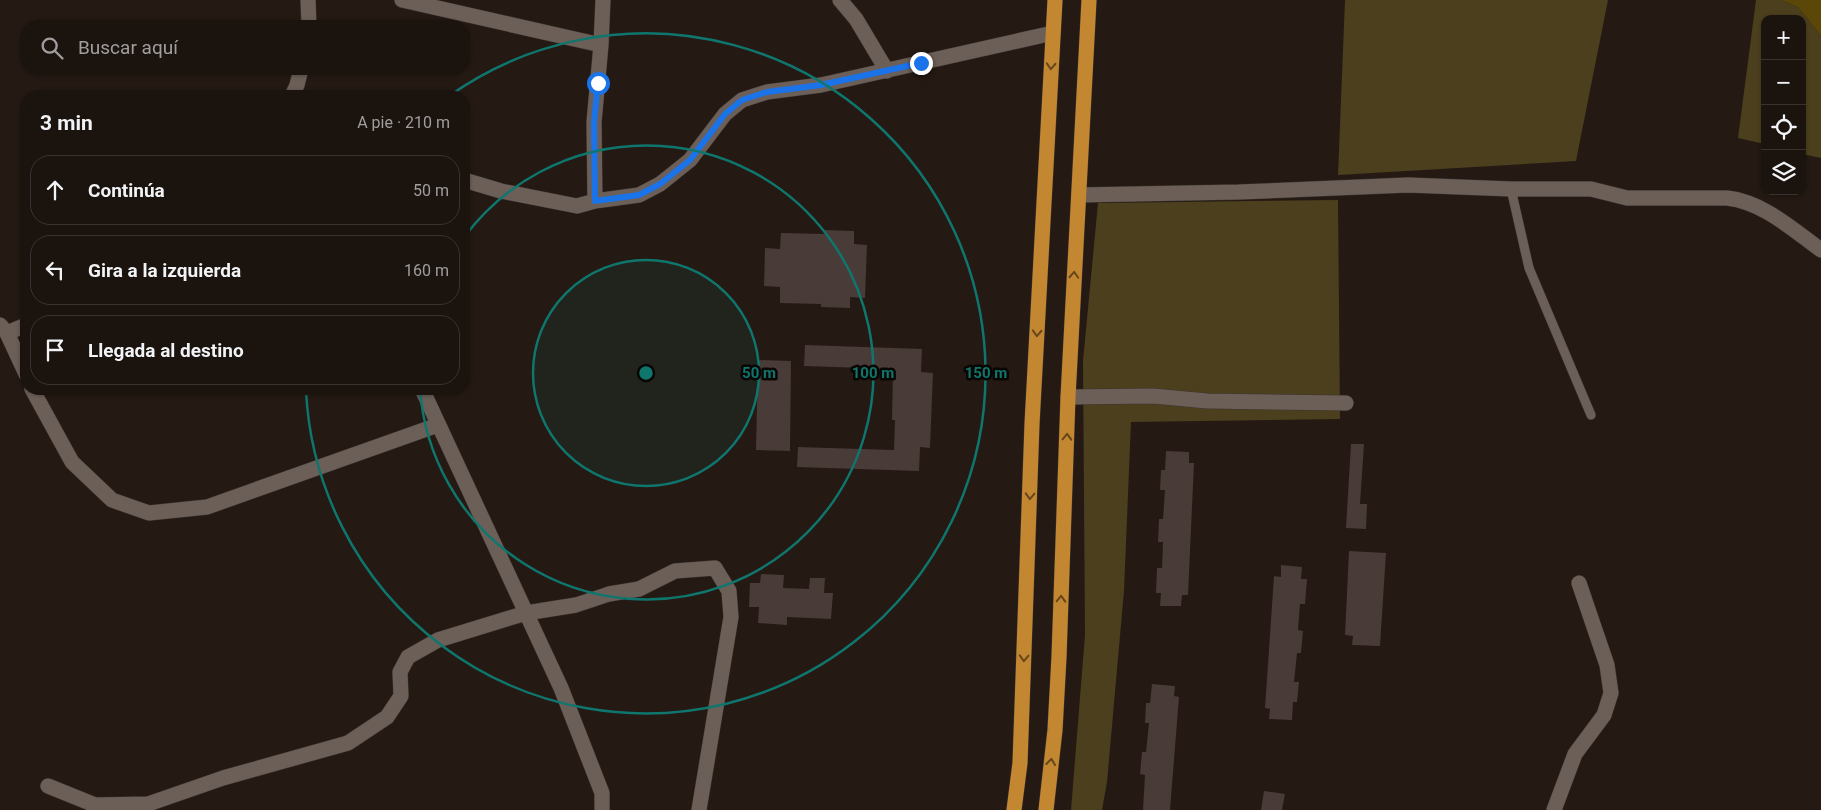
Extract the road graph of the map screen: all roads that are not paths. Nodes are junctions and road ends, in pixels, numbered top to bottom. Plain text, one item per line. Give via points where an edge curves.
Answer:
1 (308, 0) edge
2 (402, 0) edge
3 (603, 0) edge
4 (840, 0) edge
5 (1055, 0) edge
6 (1089, 0) edge
7 (309, 20) edge
8 (1053, 33) junction
9 (601, 45) junction
10 (886, 71) junction
11 (299, 75) edge
12 (294, 90) edge
13 (470, 182) edge
14 (1511, 188) junction
15 (1079, 196) junction
16 (595, 201) junction
17 (1821, 250) edge
18 (20, 326) edge
19 (4, 329) edge
20 (20, 362) edge
21 (35, 395) edge
22 (425, 395) edge
23 (1068, 397) junction
24 (1346, 404) dead end
25 (1591, 415) dead end
26 (438, 425) junction
27 (1578, 583) dead end
28 (526, 613) junction
29 (48, 786) dead end
30 (602, 810) edge
31 (699, 810) edge
32 (1014, 810) edge
33 (1046, 810) edge
34 (1554, 810) edge

1 - 7 street
2 - 9 street
3 - 9 street
4 - 10 street via 856,19
5 - 8 highway
6 - 15 highway
8 - 10 street
8 -> 32 highway via 1032,434 1020,763
9 - 16 street via 594,122
10 - 16 street via 767,92 742,100 725,114 690,160 660,184 639,195
11 - 12 street
13 - 16 street via 577,206
14 - 15 street via 1408,185
14 - 17 street via 1591,189 1627,198 1738,199 1773,216
14 - 25 lane via 1529,268
23 -> 15 highway
18 - 19 street
19 - 20 street
21 - 26 street via 72,462 112,500 149,513 207,507
22 - 26 street
23 - 24 street via 1153,396 1208,401
33 -> 23 highway via 1059,658
26 - 28 street
27 - 34 street via 1607,666 1611,693 1604,715 1576,754
28 - 29 street via 438,640 408,657 400,672 401,696 387,718 348,743 223,778 148,804 95,805
28 - 30 street via 568,705 602,793
28 - 31 street via 639,589 675,571 715,568 729,591 731,617

